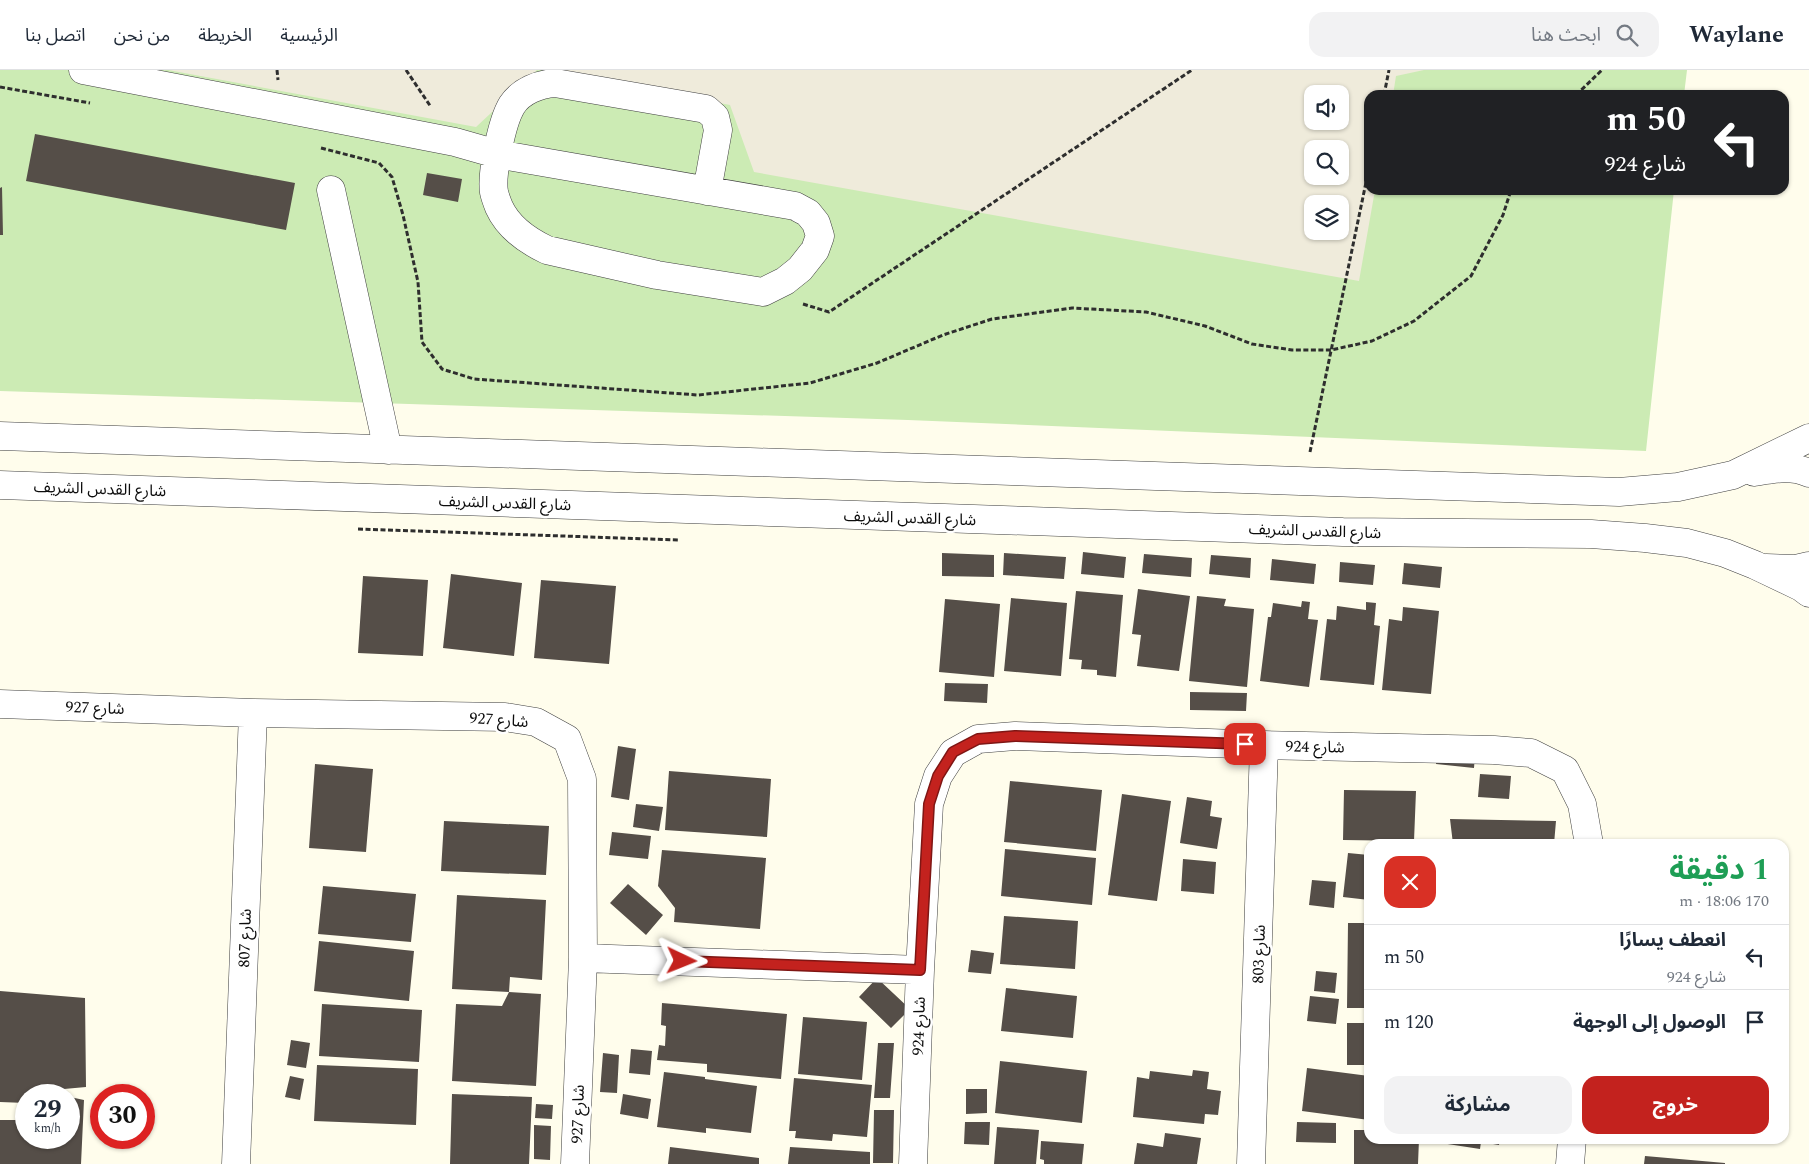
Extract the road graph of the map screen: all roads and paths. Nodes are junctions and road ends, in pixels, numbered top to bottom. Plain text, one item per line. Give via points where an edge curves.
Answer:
1 (83, 70) edge
2 (1192, 70) edge
3 (1389, 70) edge
4 (1602, 70) edge
5 (1385, 90) edge
6 (1581, 90) edge
7 (318, 147) dead end
8 (497, 154) junction
9 (331, 190) dead end
10 (707, 191) junction
11 (1364, 192) edge
12 (1509, 195) edge
13 (763, 292) junction
14 (1331, 350) junction
15 (0, 436) edge
16 (1809, 438) edge
17 (388, 450) junction
18 (1809, 473) edge
19 (1733, 475) junction
20 (1304, 481) junction
21 (0, 485) edge
22 (1755, 565) junction
23 (1809, 566) edge
24 (1809, 593) edge
25 (0, 704) edge
26 (253, 713) junction
27 (1264, 745) junction
28 (1588, 839) edge
29 (583, 958) junction
30 (920, 970) junction
31 (1572, 1144) edge
32 (236, 1164) edge
33 (575, 1164) edge
34 (913, 1164) edge
35 (1252, 1164) edge
36 (1570, 1164) edge

1 - 8 street via 445,140
2 - 13 path via 829,312
3 - 5 path
4 - 6 path
7 - 14 path via 379,163 392,177 418,282 422,342 442,369 474,379 698,395 810,383 877,363 943,335 992,320 1072,308 1146,312 1205,326 1252,344 1292,350
8 - 10 street
8 - 10 street via 503,125 512,104 540,84 555,83 706,109 715,117 718,130
8 - 13 street via 494,190 500,208 509,223 531,242 547,250 657,275
9 - 17 street
10 - 13 street via 795,206 808,213 816,223 820,236 815,250 800,269
11 - 14 path
12 - 14 path via 1503,215 1471,276 1414,321 1372,341
14 - 20 path
15 - 17 street
16 - 19 street
17 - 20 street
18 - 19 street via 1776,468
19 - 20 street via 1678,487 1620,492
21 - 22 street, شارع القدس الشريف via 1343,532 1591,534 1687,543
22 - 23 street via 1781,570
22 - 24 street, شارع القدس الشريف
25 - 26 street, شارع 927
26 - 29 street, شارع 927 via 505,717 536,722 566,739 582,779
26 - 32 street, شارع 807
27 - 28 street, شارع 924 via 1531,753 1566,770 1582,804
27 - 30 street, شارع 924 via 1015,736 978,739 953,752 938,776 929,804
27 - 35 street, شارع 803
29 - 30 street
29 - 33 street, شارع 927
30 - 34 street, شارع 924
31 - 36 street

